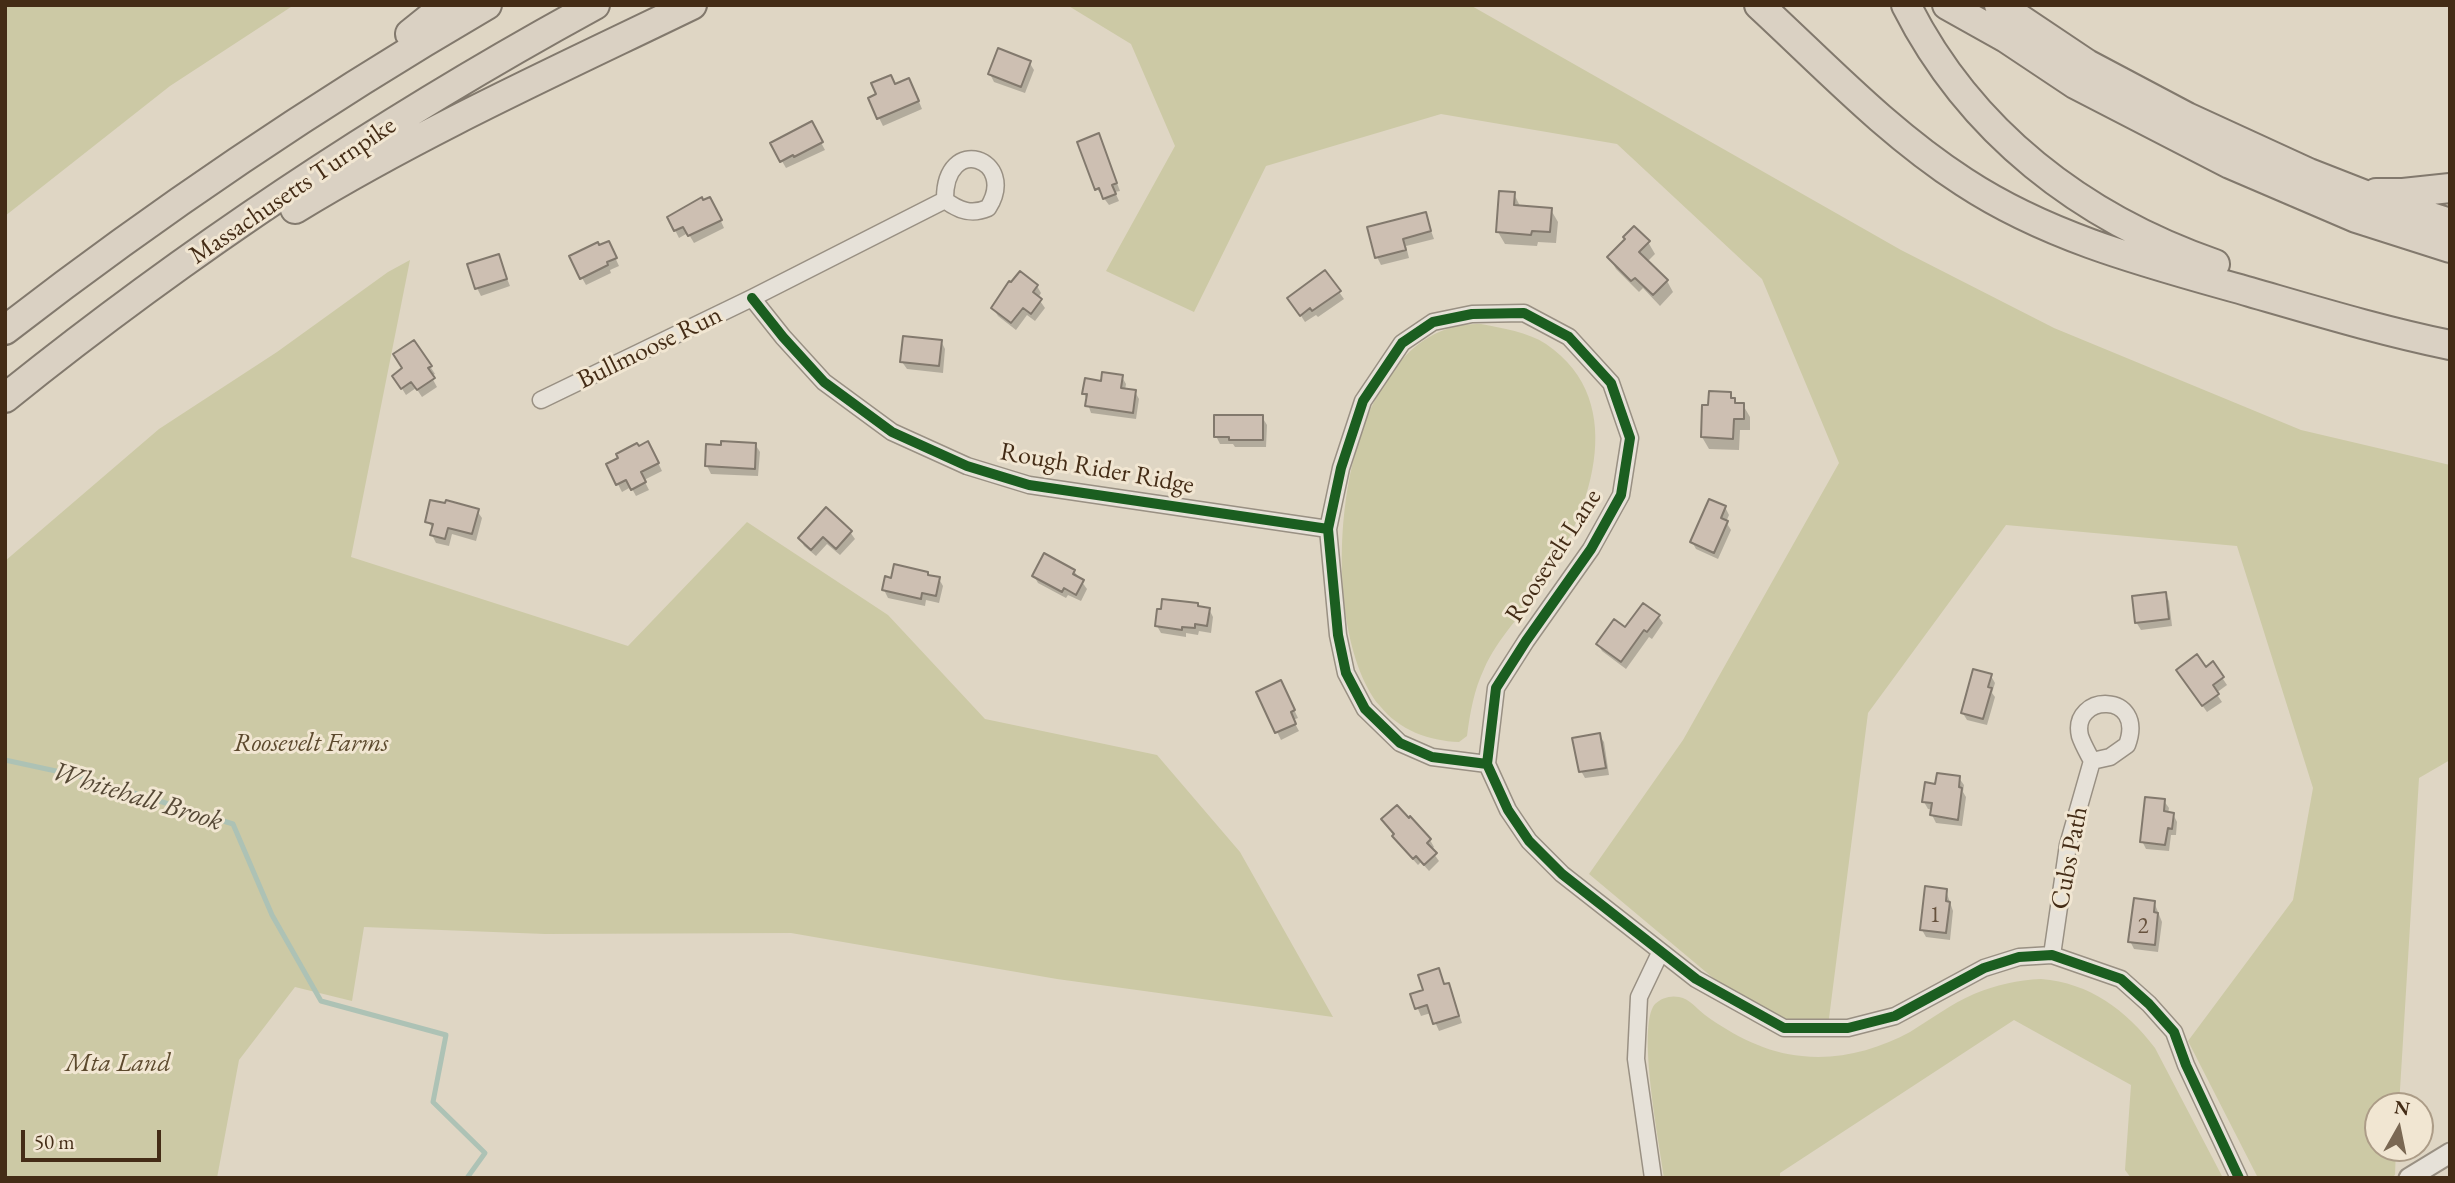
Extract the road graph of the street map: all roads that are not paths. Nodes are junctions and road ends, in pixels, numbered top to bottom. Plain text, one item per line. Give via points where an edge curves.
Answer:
1 (446, 5) edge
2 (487, 5) edge
3 (595, 5) edge
4 (692, 5) edge
5 (1759, 5) edge
6 (1906, 5) edge
7 (1947, 5) edge
8 (1965, 5) edge
9 (1999, 5) edge
10 (2018, 5) edge
11 (2035, 29) junction
12 (2006, 38) junction
13 (309, 114) junction
14 (2450, 188) edge
15 (2359, 192) junction
16 (945, 200) dead end
17 (2450, 223) edge
18 (2450, 248) edge
19 (752, 298) junction
20 (112, 316) junction
21 (5, 330) edge
22 (2450, 338) edge
23 (2450, 345) edge
24 (5, 398) edge
25 (541, 400) dead end
26 (1328, 528) junction
27 (2092, 761) dead end
28 (1487, 764) junction
29 (1660, 953) junction
30 (2052, 955) junction
31 (2450, 1153) edge
32 (1653, 1178) edge
33 (2239, 1178) edge
34 (2409, 1178) edge

1 - 13 highway
2 - 13 highway, Massachusetts Turnpike
3 - 20 highway, Massachusetts Turnpike via 351,150
4 - 20 highway via 409,143 178,284
5 - 23 highway via 1905,138 1962,181 2022,215 2125,256 2396,334
6 - 22 highway via 1953,79 1983,116 2081,201 2143,236 2213,264
7 - 12 highway
8 - 12 highway
9 - 11 highway
10 - 11 highway
11 - 15 highway via 2087,64 2187,117
12 - 18 highway via 2085,89 2230,164 2346,214
13 - 21 highway, Massachusetts Turnpike
14 - 15 highway
15 - 17 highway
16 - 19 street, Bullmoose Run
19 - 25 street, Bullmoose Run
19 - 26 street, Rough Rider Ridge via 824,382 892,432 967,466 1030,485
20 - 24 highway, Massachusetts Turnpike
26 - 28 street, Roosevelt Lane via 1338,635 1346,673 1365,709 1400,743 1432,757
26 - 28 street, Roosevelt Lane via 1363,401 1402,343 1433,322 1472,314 1524,313 1569,337 1611,383 1630,438 1622,495 1591,549 1496,688
27 - 30 street, Cubs Path via 2068,845
28 - 29 street via 1508,810 1529,841 1562,874
29 - 30 street via 1706,985 1784,1028 1847,1028 1895,1016 1984,968 2019,957
29 - 32 street via 1639,998 1636,1059
30 - 33 street via 2121,979 2174,1032
31 - 34 street

